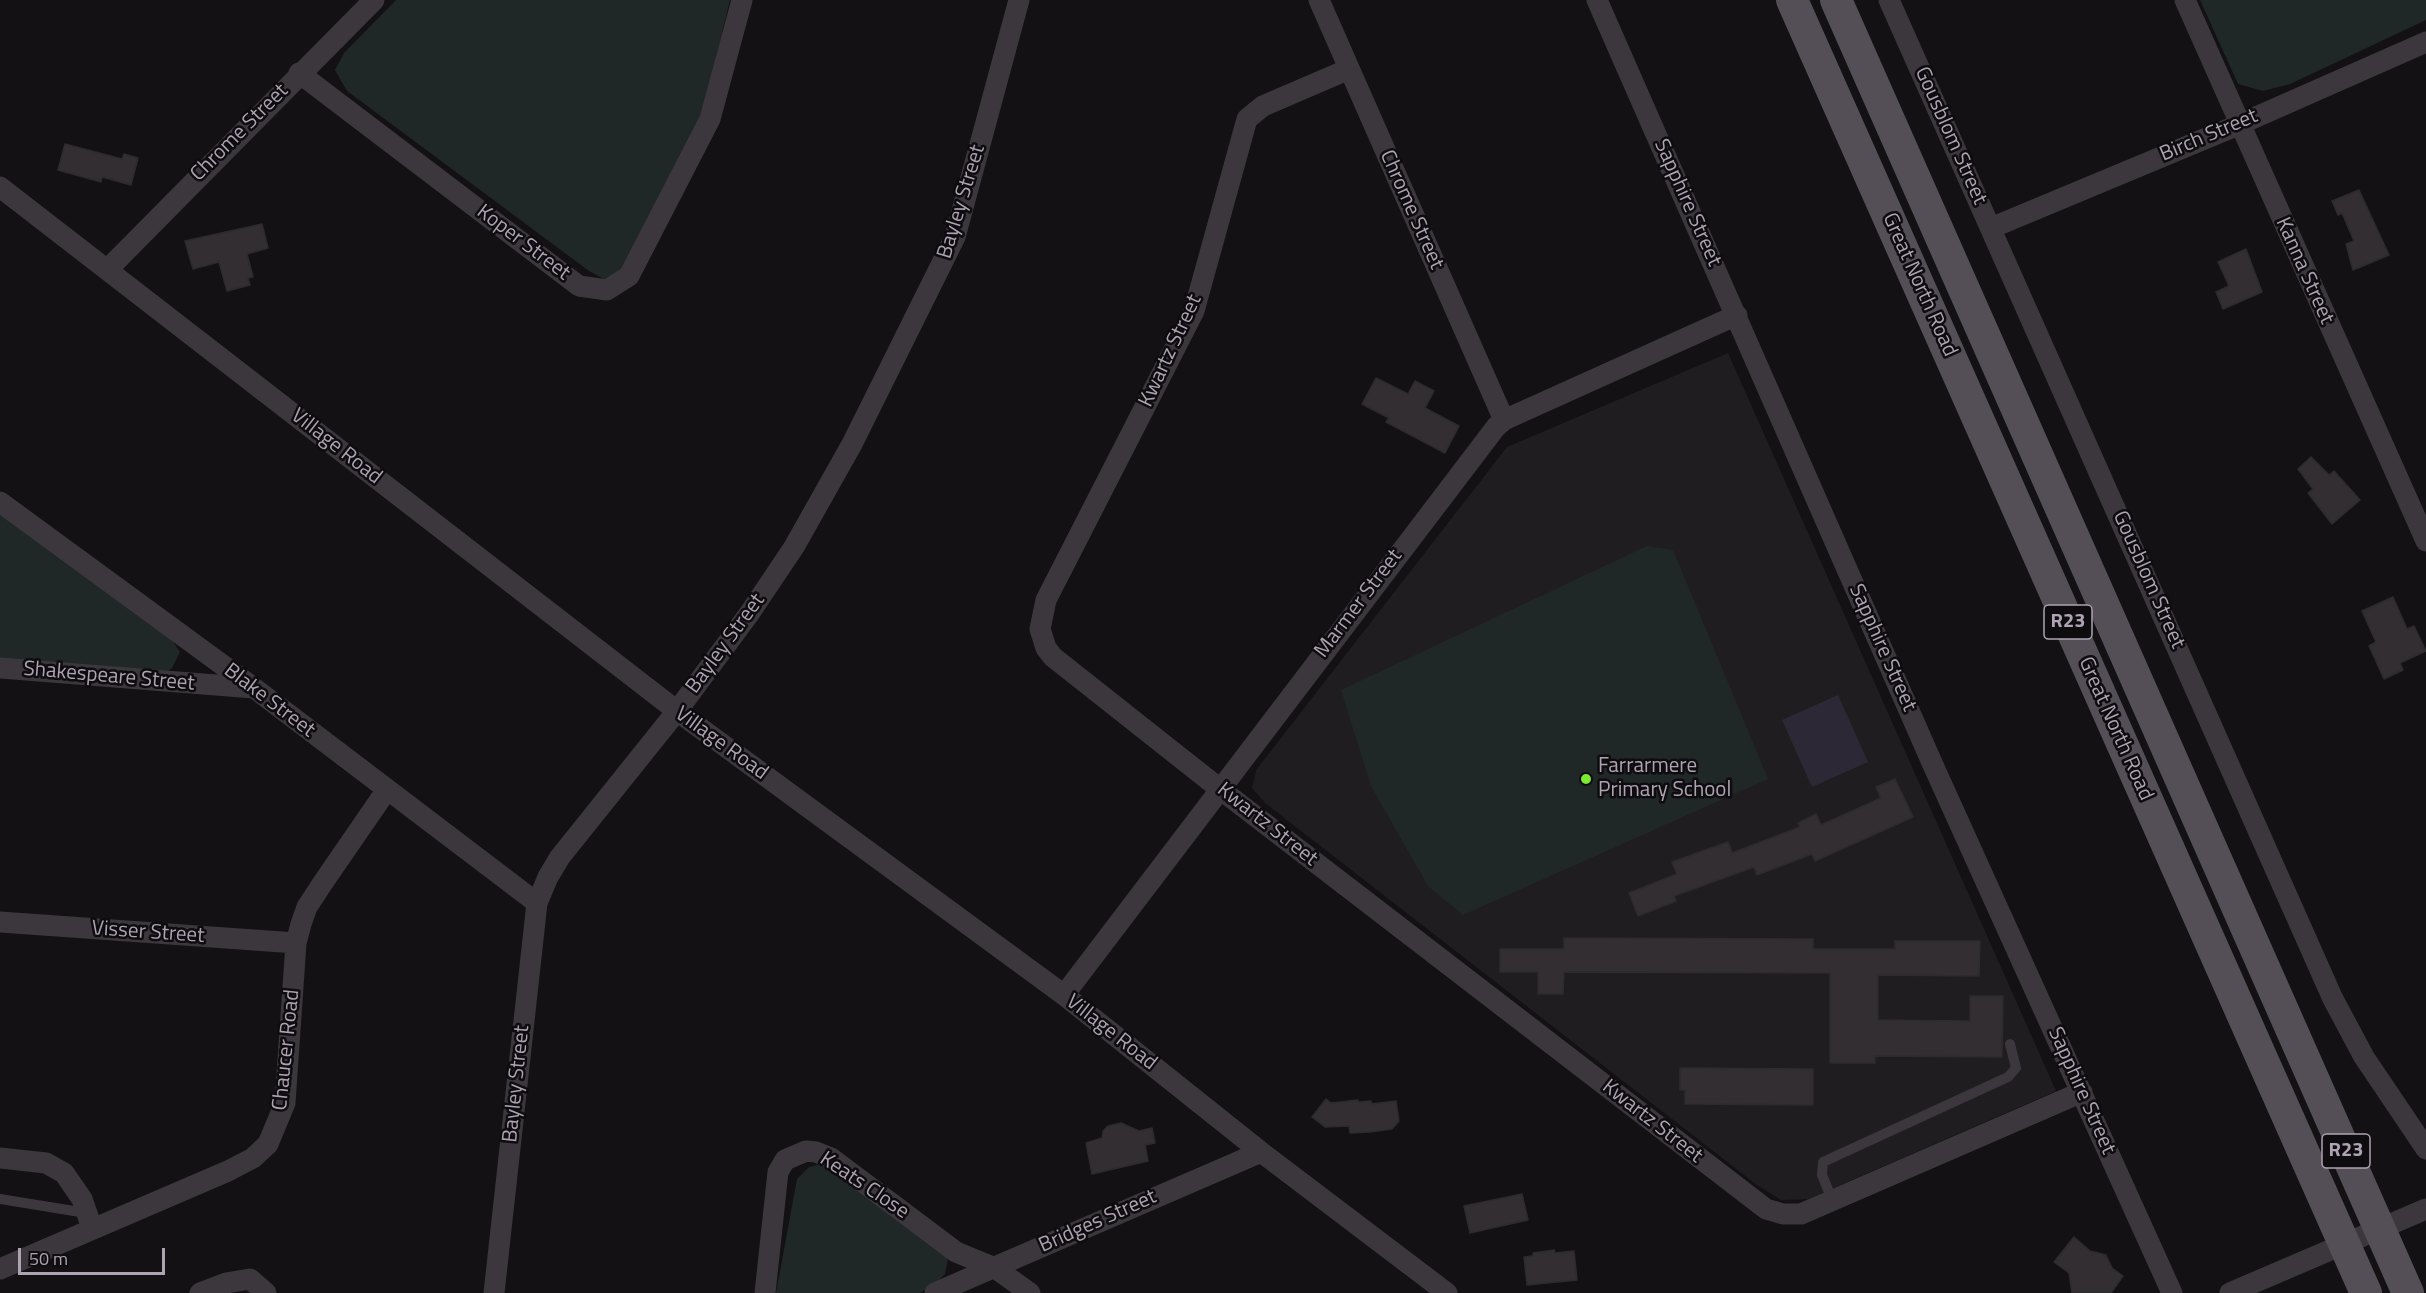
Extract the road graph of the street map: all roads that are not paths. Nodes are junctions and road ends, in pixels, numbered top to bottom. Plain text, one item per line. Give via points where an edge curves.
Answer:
1 (374, 0) edge
2 (742, 0) edge
3 (1019, 0) edge
4 (1319, 0) edge
5 (1597, 0) edge
6 (1792, 0) edge
7 (1836, 0) edge
8 (1889, 0) edge
9 (2185, 0) edge
10 (2426, 42) edge
11 (1349, 69) junction
12 (299, 73) junction
13 (2238, 125) junction
14 (0, 188) edge
15 (1991, 228) junction
16 (108, 269) junction
17 (1737, 315) junction
18 (1504, 420) junction
19 (0, 502) edge
20 (2426, 541) edge
21 (0, 668) edge
22 (254, 688) junction
23 (677, 711) junction
24 (1220, 789) junction
25 (386, 791) junction
26 (537, 903) junction
27 (0, 922) edge
28 (296, 943) junction
29 (1064, 995) junction
30 (2010, 1044) dead end
31 (2082, 1092) junction
32 (2426, 1149) edge
33 (1261, 1152) junction
34 (0, 1158) edge
35 (0, 1199) edge
36 (1833, 1202) junction
37 (2426, 1209) edge
38 (89, 1221) junction
39 (2380, 1229) junction
40 (2343, 1243) junction
41 (995, 1268) junction
42 (0, 1269) edge
43 (200, 1293) edge
44 (266, 1293) edge
45 (494, 1293) edge
46 (765, 1293) edge
47 (935, 1293) edge
48 (1030, 1293) edge
49 (1447, 1293) edge
50 (2172, 1293) edge
51 (2230, 1293) edge
52 (2366, 1293) edge
53 (2408, 1293) edge

1 - 12 street, Chrome Street
2 - 12 street, Koper Street via 710,119 629,276 607,290 579,286
3 - 23 street, Bayley Street via 949,253 852,444 794,547
4 - 11 street, Chrome Street
5 - 17 street, Sapphire Street
6 - 40 main road, Great North Road / R23
7 - 39 main road, Great North Road / R23
8 - 15 street, Gousblom Street
9 - 13 street, Kanna Street
10 - 13 street, Birch Street
11 - 18 street, Chrome Street
11 - 24 street, Kwartz Street via 1263,106 1246,119 1194,311 1042,611 1040,629 1053,657
12 - 16 street, Chrome Street
13 - 15 street, Birch Street
13 - 20 street, Kanna Street
14 - 16 street, Village Road
15 - 32 street, Gousblom Street via 2333,999 2364,1057
16 - 23 street, Village Road
17 - 18 street, Marmer Street
17 - 31 street, Sapphire Street via 1933,765
18 - 24 street, Marmer Street via 1398,552
19 - 22 street, Blake Street
21 - 22 street, Shakespeare Street
22 - 25 street, Blake Street
23 - 26 street, Bayley Street via 560,857
23 - 29 street, Village Road
24 - 29 street, Marmer Street
24 - 36 street, Kwartz Street via 1752,1200 1766,1209 1801,1214
25 - 26 street, Blake Street
25 - 28 street, Chaucer Road via 307,907
26 - 45 street, Bayley Street
27 - 28 street, Visser Street
28 - 38 street, Chaucer Road via 285,1103 268,1144 228,1172
29 - 33 street, Village Road
30 - 36 lane via 2016,1068 2008,1077 1823,1162 1822,1175
31 - 36 street, Kwartz Street
31 - 50 street, Sapphire Street
33 - 41 street, Bridges Street
33 - 49 street, Village Road
34 - 38 street via 46,1163 64,1173 75,1186
35 - 38 lane
37 - 39 street
38 - 42 street, Chaucer Road
39 - 40 street
39 - 53 main road, Great North Road / R23
40 - 51 street
40 - 52 main road, Great North Road / R23
41 - 46 street, Keats Close via 956,1252 831,1158 806,1151 785,1160 778,1172
41 - 47 street, Bridges Street
41 - 48 street, Keats Close
43 - 44 street via 249,1279

